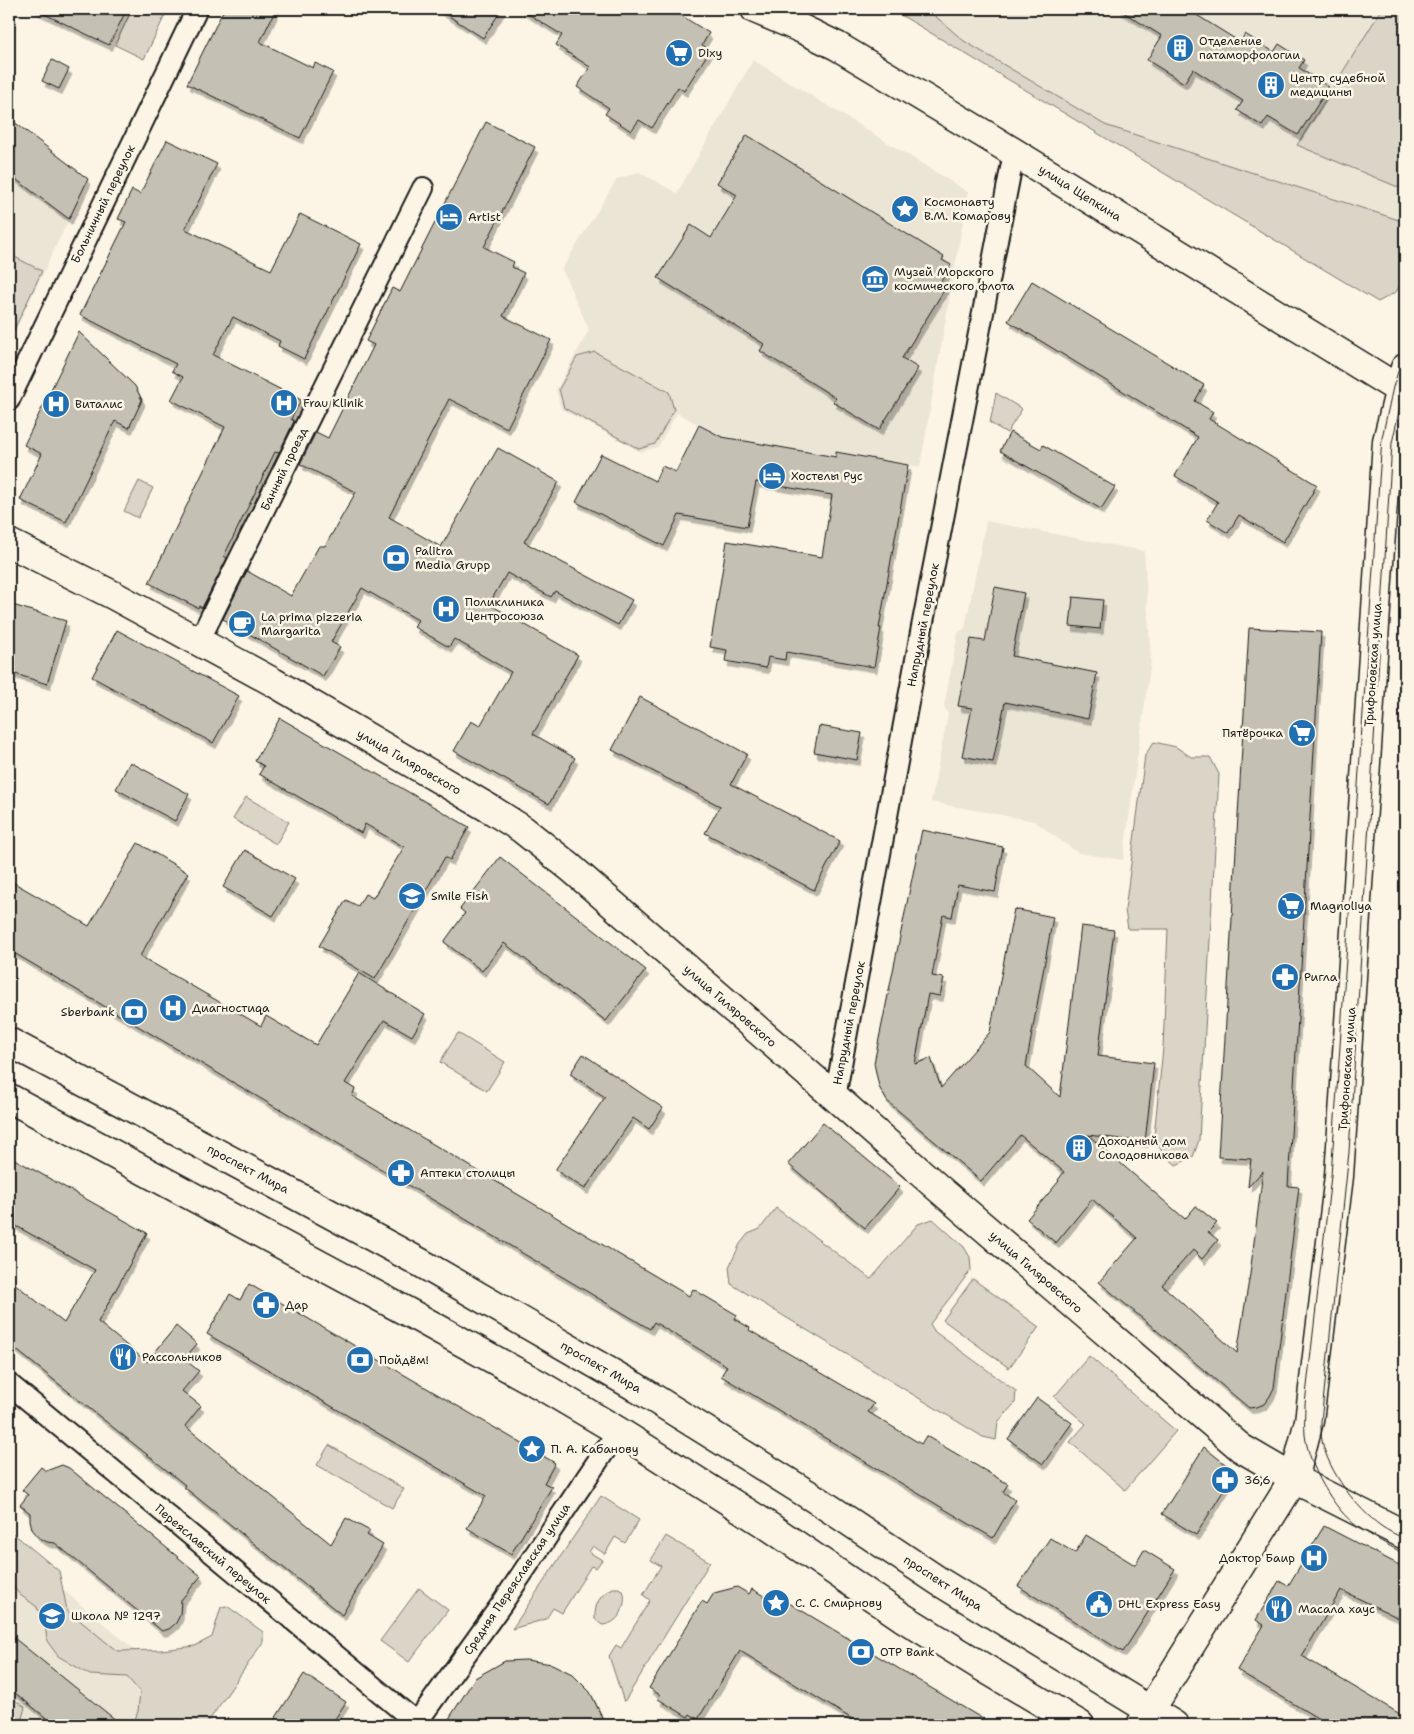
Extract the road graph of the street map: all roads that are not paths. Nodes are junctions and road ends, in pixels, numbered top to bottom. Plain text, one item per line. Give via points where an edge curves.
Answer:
1 (197, 9) edge
2 (755, 9) edge
3 (1014, 153) junction
4 (423, 188) dead end
5 (1403, 384) edge
6 (9, 400) edge
7 (9, 543) edge
8 (199, 641) junction
9 (9, 1042) edge
10 (835, 1097) junction
11 (9, 1098) edge
12 (9, 1384) edge
13 (618, 1431) junction
14 (1294, 1479) junction
15 (1405, 1535) edge
16 (1145, 1718) edge
17 (416, 1724) edge
18 (1080, 1725) edge
19 (1174, 1725) edge

1 - 6 street, Больничный переулок
2 - 3 street, улица Щепкина via 837,46
3 - 5 street, улица Щепкина
3 - 10 street, Напрудный переулок
4 - 8 street, Банный проезд
5 - 14 street, Трифоновская улица via 1387,441 1339,1176 1309,1421
7 - 8 street, улица Гиляровского
8 - 10 street, улица Гиляровского via 522,830 571,868
9 - 16 street, проспект Мира via 412,1259 634,1386 817,1500
10 - 14 street, улица Гиляровского via 1241,1448
11 - 13 street via 415,1316
12 - 17 street, Переяславский переулок
13 - 17 street, Средняя Переяславская улица
13 - 18 street via 770,1527 902,1617
14 - 15 street, улица Гиляровского
14 - 16 street, Трифоновская улица
16 - 19 street, проспект Мира

